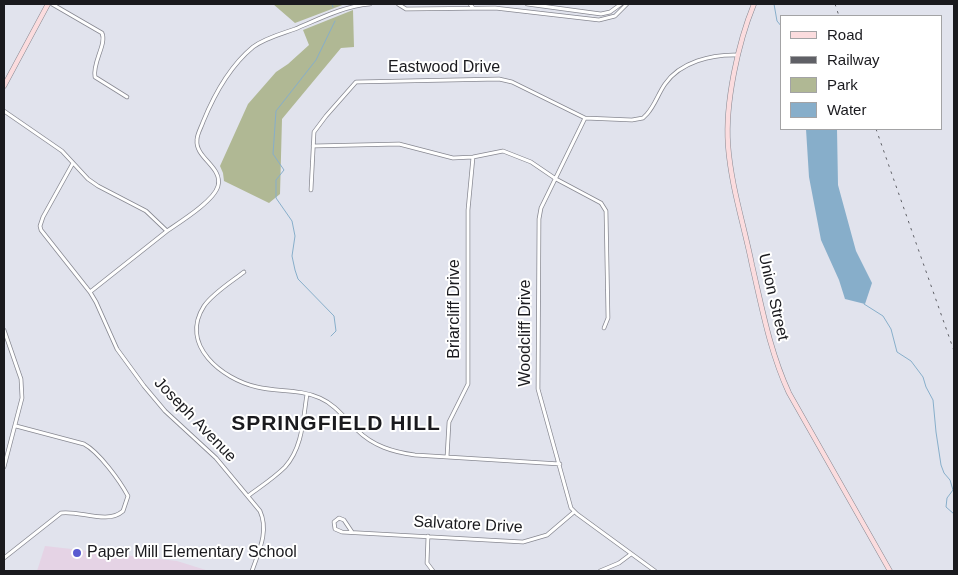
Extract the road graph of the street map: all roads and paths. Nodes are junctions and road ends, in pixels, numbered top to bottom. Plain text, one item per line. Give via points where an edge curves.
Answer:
1 (48, 4) edge
2 (52, 4) edge
3 (370, 4) edge
4 (391, 4) edge
5 (398, 4) edge
6 (470, 4) edge
7 (474, 4) edge
8 (527, 4) edge
9 (621, 4) edge
10 (627, 4) edge
11 (754, 4) edge
12 (473, 8) junction
13 (738, 56) junction
14 (4, 86) edge
15 (128, 97) dead end
16 (4, 111) edge
17 (585, 118) junction
18 (313, 146) junction
19 (473, 157) junction
20 (73, 164) junction
21 (556, 179) junction
22 (311, 190) dead end
23 (167, 231) junction
24 (244, 272) dead end
25 (90, 292) junction
26 (604, 328) dead end
27 (4, 330) edge
28 (307, 394) junction
29 (16, 426) junction
30 (447, 457) junction
31 (560, 464) junction
32 (4, 467) edge
33 (248, 496) junction
34 (574, 512) junction
35 (352, 532) junction
36 (428, 536) junction
37 (631, 554) junction
38 (4, 558) edge
39 (252, 571) edge
40 (433, 571) edge
41 (600, 571) edge
42 (655, 571) edge
43 (890, 571) edge

1 - 14 main road
2 - 15 street via 102,33 104,38 95,65 95,77
3 - 23 street via 353,6 270,38 245,55 218,89 197,138 198,149 219,180 217,189
4 - 5 street
5 - 12 street via 406,9
6 - 12 street
7 - 12 street
8 - 9 street via 601,14
10 - 12 street via 614,16 599,20
11 - 13 main road, Union Street
13 - 17 street, Eastwood Drive via 704,60 679,69 665,83 643,118
13 - 43 main road, Union Street via 730,97 728,144 734,189 773,351 789,393
16 - 20 street via 52,142
17 - 18 street, Eastwood Drive via 505,80 361,81 356,82 320,122 314,132
17 - 21 street, Woodcliff Drive
18 - 19 street via 399,144 453,158
18 - 22 street, Eastwood Drive
19 - 21 street via 503,151 531,162
19 - 30 street, Briarcliff Drive via 468,210 468,384 450,422
20 - 23 street via 88,180 146,211
20 - 25 street, Joseph Avenue via 40,226
21 - 26 street via 601,203 606,209 608,318
21 - 31 street, Woodcliff Drive via 539,219 538,390
23 - 25 street
24 - 28 street via 213,296 201,312 197,329 203,352 212,364 241,382
25 - 33 street, Joseph Avenue via 117,349 144,386 165,411 216,458
27 - 29 street via 20,379 22,398
28 - 30 street via 328,402 361,434 384,448 408,454
28 - 33 street via 301,437 293,456 280,471
29 - 32 street
29 - 38 street via 90,447 128,496 123,511 114,517 61,513
30 - 31 street
31 - 34 street, Woodcliff Drive
33 - 39 street, Joseph Avenue via 260,511 264,524
34 - 36 street, Salvatore Drive via 552,532 529,541
34 - 37 street
35 - 35 street, Salvatore Drive via 334,529 334,522 339,518 344,520
35 - 36 street, Salvatore Drive
36 - 40 street via 428,563
37 - 41 street
37 - 42 street

